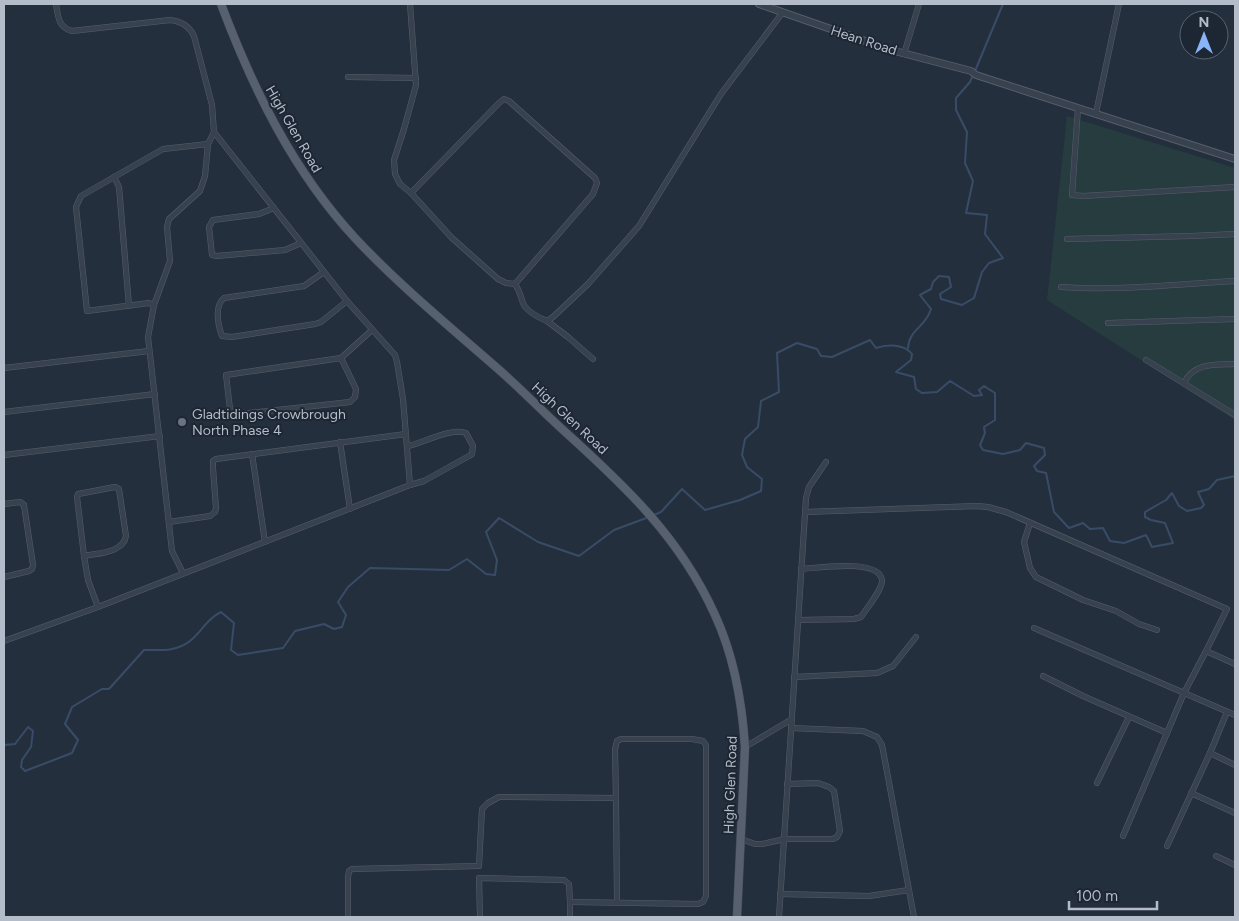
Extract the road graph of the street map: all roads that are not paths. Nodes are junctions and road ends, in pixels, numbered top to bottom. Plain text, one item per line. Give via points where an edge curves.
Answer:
1 (56, 4) edge
2 (221, 4) edge
3 (410, 4) edge
4 (759, 4) edge
5 (919, 4) edge
6 (1119, 4) edge
7 (783, 12) junction
8 (904, 54) junction
9 (348, 77) dead end
10 (416, 78) junction
11 (1078, 108) junction
12 (1096, 113) junction
13 (214, 132) junction
14 (208, 144) junction
15 (1235, 159) edge
16 (114, 177) junction
17 (1235, 187) edge
18 (411, 193) junction
19 (274, 208) junction
20 (1235, 234) edge
21 (1066, 239) dead end
22 (301, 243) junction
23 (324, 272) junction
24 (1235, 281) edge
25 (515, 284) junction
26 (1061, 286) dead end
27 (347, 301) junction
28 (154, 304) junction
29 (129, 306) junction
30 (1235, 319) edge
31 (547, 321) junction
32 (1108, 323) dead end
33 (372, 330) junction
34 (150, 351) junction
35 (342, 358) junction
36 (593, 359) dead end
37 (1146, 360) dead end
38 (1235, 364) edge
39 (4, 368) edge
40 (1184, 383) junction
41 (155, 394) junction
42 (4, 412) edge
43 (1235, 415) edge
44 (406, 434) junction
45 (160, 436) junction
46 (340, 442) junction
47 (408, 446) junction
48 (252, 454) junction
49 (4, 455) edge
50 (826, 462) dead end
51 (410, 485) junction
52 (4, 504) edge
53 (350, 509) junction
54 (805, 512) junction
55 (169, 522) junction
56 (1030, 523) junction
57 (265, 542) junction
58 (84, 556) junction
59 (801, 569) junction
60 (183, 573) junction
61 (4, 578) edge
62 (98, 607) junction
63 (798, 620) junction
64 (1034, 628) dead end
65 (1157, 630) dead end
66 (916, 638) dead end
67 (4, 641) edge
68 (1206, 651) junction
69 (1235, 664) edge
70 (1043, 676) dead end
71 (794, 677) junction
72 (1184, 693) junction
73 (1227, 712) junction
74 (1235, 715) edge
75 (1129, 717) junction
76 (792, 719) junction
77 (791, 728) junction
78 (1167, 733) junction
79 (745, 746) junction
80 (1210, 753) junction
81 (1235, 765) edge
82 (1097, 783) dead end
83 (788, 784) junction
84 (1191, 793) junction
85 (616, 798) junction
86 (1235, 813) edge
87 (1123, 836) dead end
88 (741, 838) junction
89 (785, 839) junction
90 (1167, 846) dead end
91 (1216, 856) dead end
92 (1235, 865) edge
93 (479, 866) junction
94 (479, 878) junction
95 (909, 890) junction
96 (780, 894) junction
97 (570, 902) junction
98 (617, 902) junction
99 (348, 917) edge
100 (480, 917) edge
101 (570, 917) edge
102 (737, 917) edge
103 (779, 917) edge
104 (914, 917) edge

1 - 13 street via 60,24 72,31 170,20 185,25 194,36 212,105
2 - 79 main road, High Glen Road via 249,74 278,132 338,218 410,292 627,489 662,528 690,567 716,617 730,654 738,687
3 - 10 street
4 - 7 street, Hean Road
5 - 8 street
6 - 12 street
7 - 8 street, Hean Road
7 - 31 street via 721,94 639,226 588,284
8 - 11 street, Hean Road via 974,73
9 - 10 street
10 - 18 street via 394,160 400,184
11 - 12 street, Hean Road
11 - 17 street via 1072,195
12 - 15 street, Hean Road
13 - 14 street
13 - 19 street
14 - 16 street via 164,149
14 - 28 street via 200,191 169,219 166,227 170,261
16 - 29 street via 118,187
16 - 29 street via 81,196 76,207 87,311
18 - 25 street via 452,238 498,279
18 - 25 street via 499,103 504,99 509,101 597,183 593,194
19 - 22 street
19 - 22 street via 258,214 213,220 209,227 212,255 285,250
20 - 21 street
22 - 23 street
23 - 27 street
23 - 27 street via 304,286 224,298 218,310 222,336 315,324
24 - 26 street via 1123,287
25 - 31 street via 521,292 523,304
27 - 33 street
28 - 29 street
28 - 34 street via 148,337
30 - 32 street
31 - 36 street
33 - 35 street
33 - 44 street via 395,355
34 - 39 street
34 - 41 street
35 - 35 street via 226,375 230,409 232,413 242,414 350,402 356,389
37 - 40 street
38 - 40 street via 1206,365 1188,376
40 - 43 street
41 - 42 street
41 - 45 street
44 - 46 street
44 - 47 street
45 - 49 street
45 - 55 street
46 - 48 street
46 - 53 street
47 - 51 street
47 - 51 street via 457,431 466,433 473,446 469,456 424,481
48 - 55 street via 214,461 216,508 212,515
48 - 57 street
50 - 54 street via 809,487
51 - 53 street
52 - 61 street via 20,502 24,505 33,565 32,570
53 - 57 street
54 - 56 street via 977,506 1006,512
54 - 59 street
55 - 60 street via 172,551
56 - 65 street via 1024,542 1030,568 1036,577
56 - 68 street via 1227,609
57 - 60 street
58 - 58 street via 78,494 118,487 125,542 118,548
58 - 62 street
59 - 63 street
59 - 63 street via 861,566 872,568 882,580 861,617
60 - 62 street
62 - 67 street
63 - 71 street
64 - 72 street
66 - 71 street via 893,666 877,673
68 - 69 street
68 - 72 street
70 - 75 street
71 - 76 street
72 - 73 street
72 - 78 street
73 - 74 street
73 - 80 street
75 - 78 street
75 - 82 street
76 - 77 street
76 - 79 street
77 - 83 street
77 - 95 street via 864,730 877,737 882,745
78 - 87 street
79 - 88 main road, High Glen Road
80 - 81 street
80 - 84 street
83 - 89 street
83 - 89 street via 818,783 834,791 840,831 833,839
84 - 86 street
84 - 90 street
85 - 93 street via 499,797 482,809
85 - 98 street
85 - 98 street via 617,741 698,739 706,745 704,900 698,904
88 - 89 street via 755,844
88 - 102 main road, High Glen Road
89 - 96 street
91 - 92 street
93 - 94 street
93 - 99 street via 352,869 348,877
94 - 97 street via 564,880 569,884
94 - 100 street
95 - 96 street via 869,896
95 - 104 street
96 - 103 street
97 - 98 street
97 - 101 street

